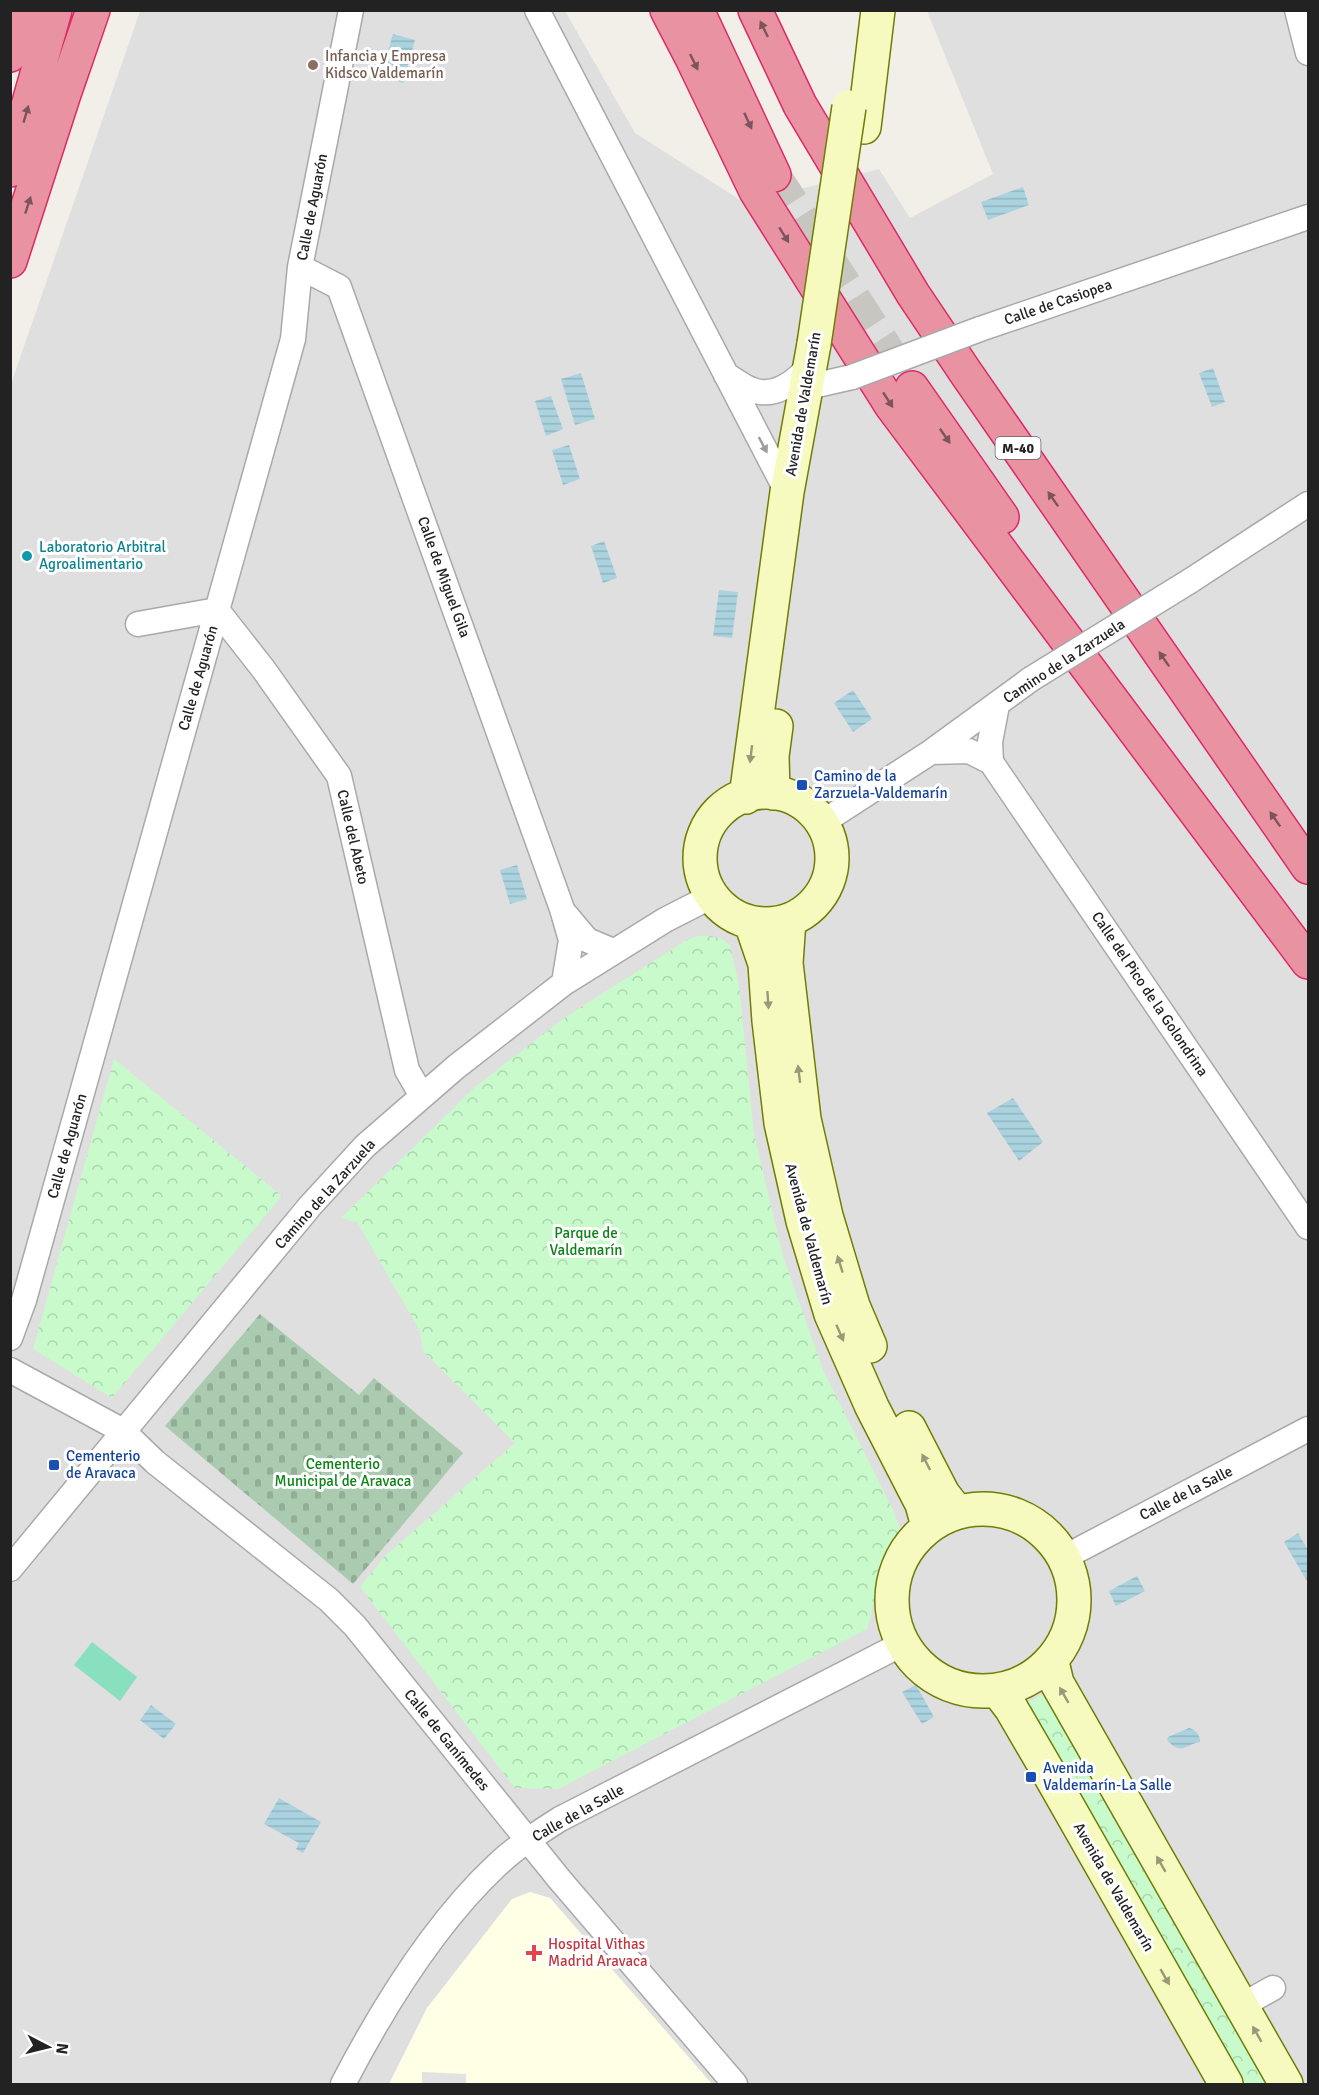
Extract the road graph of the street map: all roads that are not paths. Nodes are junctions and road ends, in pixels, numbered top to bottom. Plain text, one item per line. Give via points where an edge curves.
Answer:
1 (23, 10) edge
2 (55, 10) edge
3 (86, 10) edge
4 (93, 10) edge
5 (351, 10) edge
6 (537, 10) edge
7 (667, 10) edge
8 (697, 10) edge
9 (755, 10) edge
10 (780, 10) edge
11 (859, 10) edge
12 (878, 10) edge
13 (1297, 10) edge
14 (1308, 53) edge
15 (10, 55) edge
16 (64, 94) junction
17 (856, 117) junction
18 (10, 170) edge
19 (774, 175) tunnel mouth
20 (1308, 217) edge
21 (10, 261) edge
22 (300, 267) junction
23 (913, 294) junction
24 (825, 368) junction
25 (726, 375) junction
26 (912, 388) tunnel mouth
27 (761, 391) junction
28 (749, 419) junction
29 (787, 492) junction
30 (1308, 504) edge
31 (217, 610) junction
32 (138, 624) dead end
33 (997, 705) junction
34 (931, 752) junction
35 (991, 762) junction
36 (760, 795) junction
37 (823, 822) junction
38 (1308, 867) edge
39 (710, 897) junction
40 (562, 909) junction
41 (789, 920) junction
42 (751, 923) junction
43 (613, 951) junction
44 (1308, 962) edge
45 (564, 983) junction
46 (422, 1096) junction
47 (1308, 1227) edge
48 (10, 1338) edge
49 (10, 1370) edge
50 (1308, 1429) edge
51 (123, 1431) junction
52 (957, 1512) junction
53 (928, 1526) junction
54 (1065, 1557) junction
55 (10, 1569) edge
56 (902, 1644) junction
57 (1052, 1662) junction
58 (998, 1691) junction
59 (528, 1841) junction
60 (1273, 1988) dead end
61 (1241, 2006) junction
62 (343, 2085) edge
63 (735, 2085) edge
64 (1227, 2085) edge
65 (1286, 2085) edge

1 - 15 highway
18 -> 2 highway
3 - 16 highway
4 - 16 highway
5 - 22 street, Calle de Aguarón
6 - 25 street
7 -> 44 highway via 756,191 891,405
8 -> 19 highway
23 -> 9 highway, M-40 via 800,105
10 - 23 highway via 811,86
11 - 17 street, Avenida de Valdemarín
12 - 17 street, Avenida de Valdemarín
13 - 14 street
21 -> 16 highway
17 - 24 street, Avenida de Valdemarín, bridge
20 - 24 street, Calle de Casiopea, bridge via 980,329
22 - 31 street, Calle de Aguarón via 293,339
22 - 40 street, Calle de Miguel Gila via 339,287
38 -> 23 highway, M-40
24 - 27 street, Calle de Casiopea via 786,387
24 - 29 street, Avenida de Valdemarín
24 - 36 street, Avenida de Valdemarín via 795,560 772,756
25 - 27 street
25 - 28 street
26 -> 44 highway
27 - 28 street via 752,400
28 -> 29 street
29 -> 36 street, Avenida de Valdemarín
30 - 33 street, Camino de la Zarzuela, bridge via 1031,679
31 - 32 street
31 - 46 street, Calle del Abeto via 339,776 407,1070
31 - 48 street, Calle de Aguarón via 33,1269
33 - 34 street, Camino de la Zarzuela
33 - 35 street via 990,742
34 - 35 street via 969,751
34 - 37 street, Camino de la Zarzuela
35 - 47 street, Calle del Pico de la Golondrina
36 - 37 street via 784,794 796,799
36 - 39 street via 728,804 705,831 699,864
37 - 41 street via 831,843 828,880 809,908
39 - 42 street via 728,914
39 - 43 street, Camino de la Zarzuela
40 - 43 street, Calle de Miguel Gila via 587,940
40 - 45 street, Calle de Miguel Gila via 571,940
41 - 42 street
52 -> 41 street, Avenida de Valdemarín via 943,1494 888,1387 853,1306 826,1216 804,1119 786,963
42 -> 53 street, Avenida de Valdemarín via 765,964 781,1123 803,1221 831,1314 872,1407 922,1504
43 - 45 street, Camino de la Zarzuela
45 - 46 street, Camino de la Zarzuela
46 - 51 street, Camino de la Zarzuela via 365,1146 310,1206
49 - 51 street
50 - 54 street, Calle de la Salle
51 - 55 street, Camino de la Zarzuela
51 - 59 street, Calle de Ganímedes via 349,1619
52 - 53 street
52 - 54 street via 991,1508 1032,1522
53 - 56 street via 905,1552 892,1586 892,1614
54 - 57 street via 1075,1596 1070,1632
56 - 58 street via 931,1676 969,1691
56 - 59 street, Calle de la Salle via 560,1819
57 - 58 street via 1029,1680
61 -> 57 street via 1057,1683
58 -> 64 street, Avenida de Valdemarín via 1029,1738
59 - 62 street, Calle de la Salle via 497,1864 446,1922 402,1983
59 - 63 street, Calle de Ganímedes
60 - 61 street
65 -> 61 street

